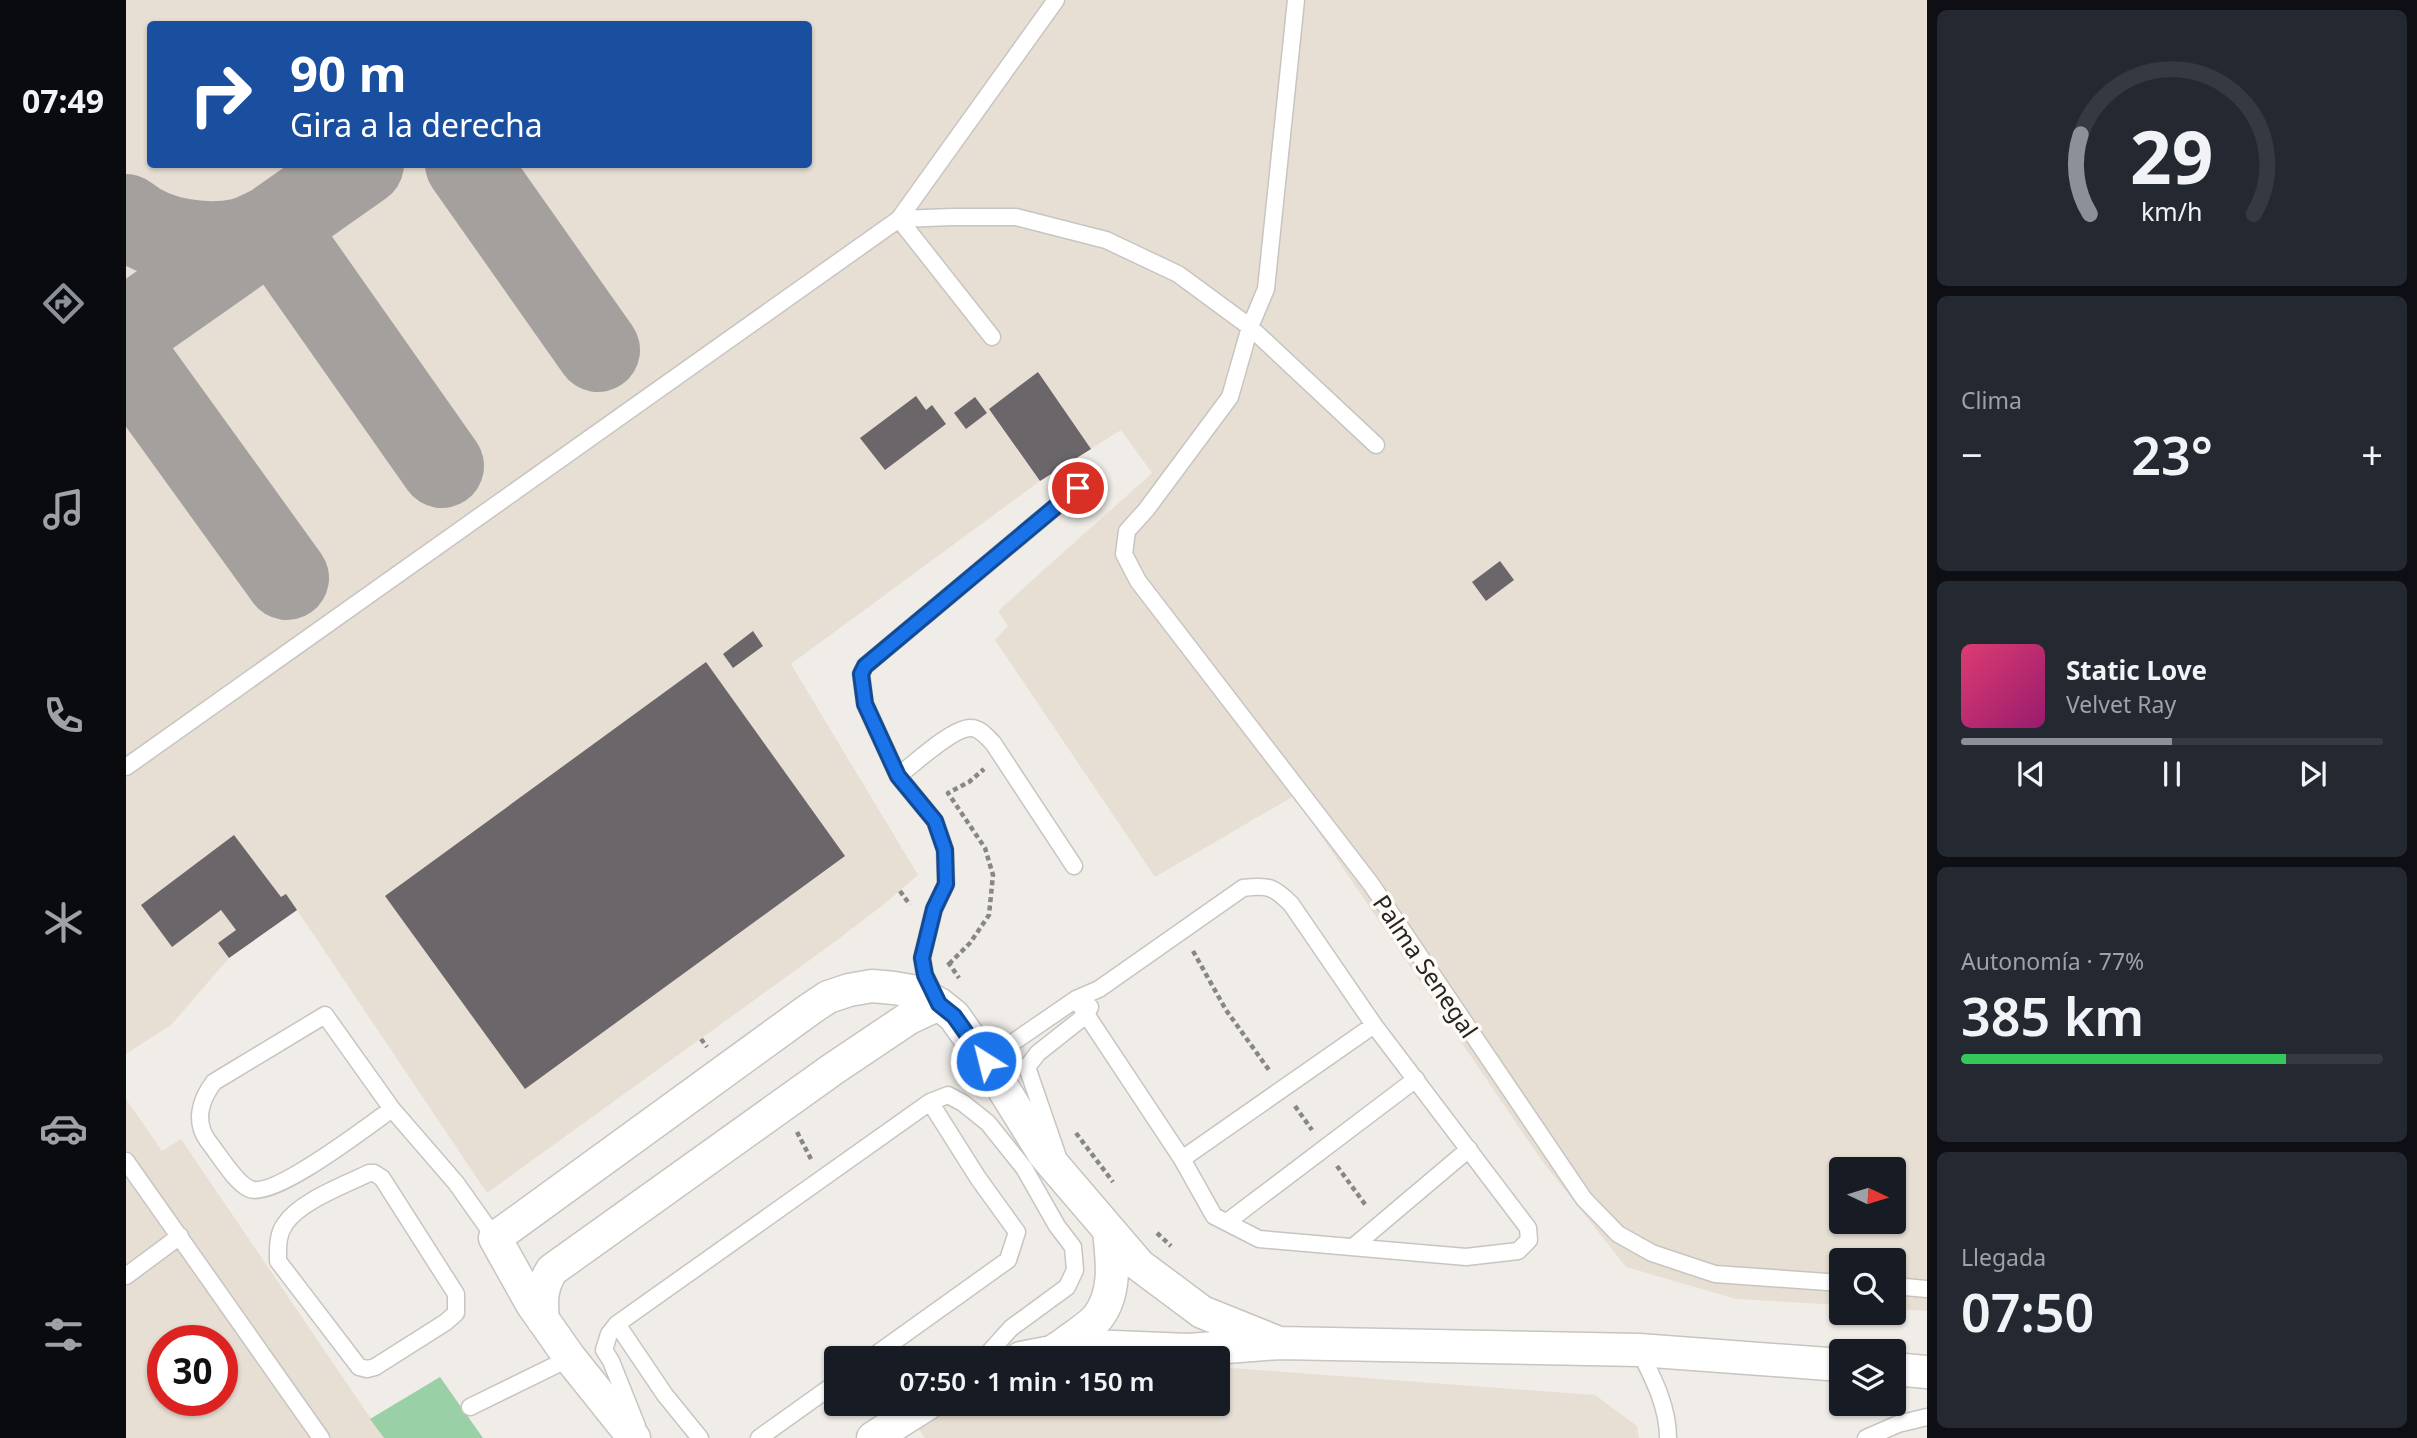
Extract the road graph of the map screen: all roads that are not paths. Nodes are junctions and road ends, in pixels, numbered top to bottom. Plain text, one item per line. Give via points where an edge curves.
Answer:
1 (1056, 0) edge
2 (1296, 0) edge
3 (899, 219) junction
4 (1250, 327) junction
5 (992, 337) dead end
6 (1376, 445) dead end
7 (1078, 488) dead end
8 (126, 767) edge
9 (898, 776) junction
10 (1074, 866) dead end
11 (1099, 989) junction
12 (1076, 999) junction
13 (939, 1004) junction
14 (1086, 1015) junction
15 (1374, 1025) junction
16 (986, 1061) junction
17 (1416, 1079) junction
18 (930, 1102) junction
19 (392, 1109) junction
20 (1469, 1149) junction
21 (1182, 1159) junction
22 (126, 1161) edge
23 (1043, 1165) junction
24 (309, 1167) junction
25 (323, 1196) junction
26 (1227, 1222) junction
27 (1109, 1231) junction
28 (180, 1236) junction
29 (495, 1238) junction
30 (1353, 1247) junction
31 (126, 1276) edge
32 (1829, 1282) edge
33 (1906, 1287) edge
34 (1927, 1289) edge
35 (543, 1320) junction
36 (617, 1324) junction
37 (1279, 1343) junction
38 (1063, 1345) joint
39 (888, 1346) edge
40 (995, 1346) edge
41 (1639, 1350) junction
42 (570, 1357) junction
43 (1829, 1364) edge
44 (1906, 1370) edge
45 (1927, 1372) edge
46 (824, 1392) edge
47 (470, 1407) dead end
48 (912, 1416) edge
49 (1927, 1417) edge
50 (889, 1434) edge
51 (321, 1438) edge
52 (634, 1438) edge
53 (641, 1438) edge
54 (700, 1438) edge
55 (760, 1438) edge
56 (1668, 1438) edge
57 (1866, 1438) edge

1 - 3 lane
2 - 4 lane, Palma Senegal via 1266,289
3 - 4 lane via 1016,217 1106,240 1178,274
3 - 5 lane
3 - 8 lane
4 - 6 lane
4 - 32 lane, Palma Senegal via 1230,397 1127,531 1124,554 1138,581 1371,884 1584,1199 1618,1234 1652,1253 1715,1274
7 - 9 lane via 865,666 861,674 865,704
9 - 10 lane via 960,730 980,730
9 - 13 lane via 935,821 945,850 946,884 934,909 922,958
11 - 12 lane
11 - 14 lane
11 - 15 lane via 1243,888 1264,886 1276,890 1290,904
12 - 14 lane
12 - 16 lane
13 - 16 street via 954,1016
13 - 29 street via 917,992 872,986 828,997
13 - 35 street via 909,1018 833,1069 552,1270 541,1301
14 - 21 lane
14 - 23 lane via 1027,1067 1054,1143
15 - 17 lane
15 - 21 lane
16 - 23 street
17 - 20 lane
17 - 26 lane
18 - 23 lane via 948,1095 963,1103
18 - 36 lane
18 - 39 lane via 1017,1232 1008,1260
19 - 24 lane
19 - 24 lane via 325,1015 214,1083 204,1096 201,1132 241,1184 263,1191
19 - 29 lane via 456,1183
20 - 30 lane
20 - 30 lane via 1528,1228 1529,1240 1518,1251 1466,1257
21 - 26 lane via 1214,1216
22 - 28 lane
23 - 27 street
23 - 40 lane via 1058,1226 1073,1247 1075,1270 1067,1287 1011,1328
24 - 25 lane
25 - 25 lane via 285,1224 278,1239 278,1261 359,1367 375,1367 456,1313 456,1294 382,1178 369,1172
26 - 30 lane via 1259,1239
27 - 37 street via 1139,1265 1202,1312
27 - 38 street via 1113,1270 1109,1295 1098,1317
28 - 31 lane
28 - 51 lane
29 - 35 street
33 - 34 lane
35 - 42 street
36 - 53 lane via 604,1350
36 - 54 lane
37 - 38 street via 1189,1350
37 - 41 street
41 - 43 street
41 - 56 lane via 1668,1420
42 - 47 lane
42 - 52 street
44 - 45 street
46 - 55 lane
48 - 50 street
49 - 57 lane

